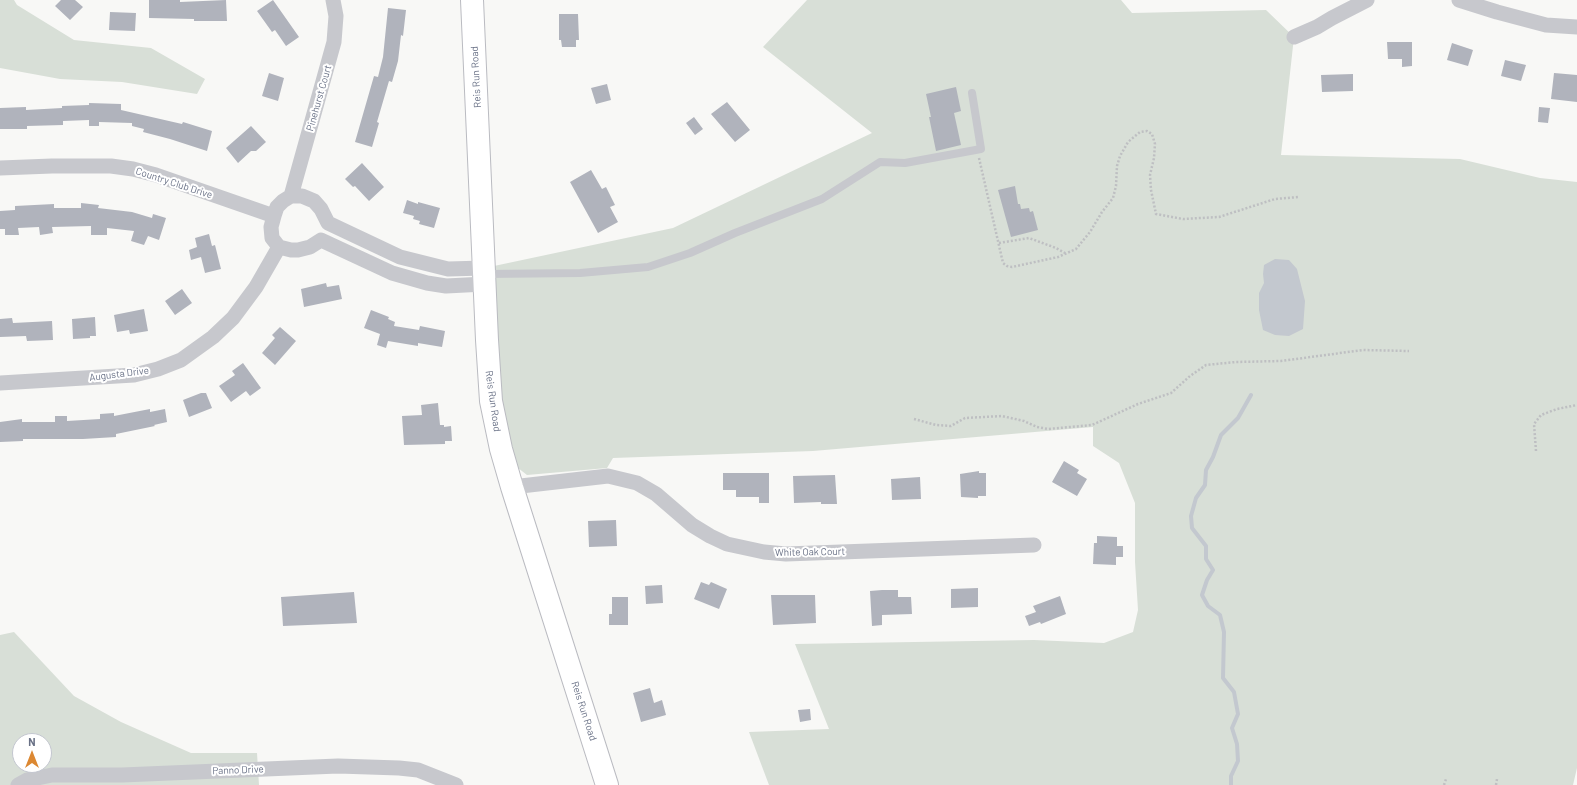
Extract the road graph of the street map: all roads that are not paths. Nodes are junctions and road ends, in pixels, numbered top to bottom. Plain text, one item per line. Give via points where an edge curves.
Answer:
1 (333, 0) edge
2 (472, 0) edge
3 (1367, 0) edge
4 (1459, 0) edge
5 (1577, 27) edge
6 (1294, 37) dead end
7 (972, 93) dead end
8 (0, 168) edge
9 (291, 196) junction
10 (274, 216) junction
11 (328, 223) junction
12 (321, 240) junction
13 (279, 247) junction
14 (484, 275) junction
15 (0, 383) edge
16 (512, 487) junction
17 (1034, 545) dead end
18 (18, 785) edge
19 (456, 785) edge
20 (607, 785) edge

1 - 9 street, Pinehurst Court via 336,16 334,42
2 - 14 main road, Reis Run Road
3 - 6 street
4 - 5 street via 1546,25
7 - 14 lane via 981,149 905,163 880,162 822,199 690,253 648,267 580,273
8 - 10 street, Country Club Drive via 110,166 133,169
9 - 10 street via 277,207
9 - 11 street via 302,196 314,201
10 - 13 street via 272,238
11 - 12 street
11 - 14 street via 400,257
12 - 13 street via 310,247 298,250
12 - 14 street via 392,273 427,283 446,286
13 - 15 street, Augusta Drive via 256,287 233,318 213,337 181,360 134,375
14 - 16 main road, Reis Run Road via 491,401
16 - 17 street, White Oak Court via 608,476 625,479 656,494 692,526 710,536 727,544 764,552 786,554
16 - 20 main road, Reis Run Road
18 - 19 street, Panno Drive via 27,780 52,775 122,775 338,766 418,770

